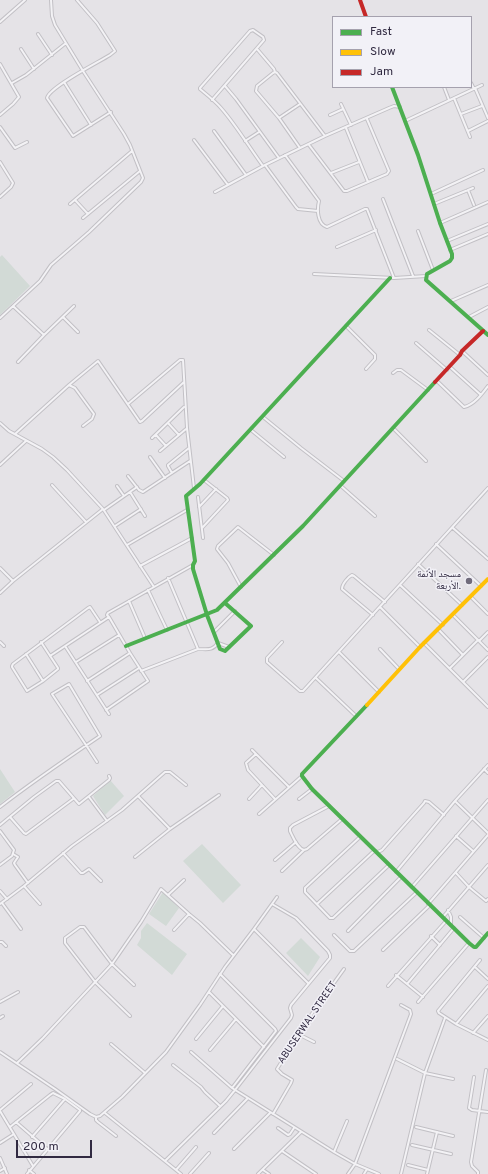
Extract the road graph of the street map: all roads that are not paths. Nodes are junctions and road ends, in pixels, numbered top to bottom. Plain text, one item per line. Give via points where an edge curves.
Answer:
1 (25, 0) edge
2 (51, 0) edge
3 (77, 0) edge
4 (360, 0) edge
5 (366, 16) edge
6 (0, 22) edge
7 (38, 34) dead end
8 (66, 43) junction
9 (21, 49) dead end
10 (257, 49) junction
11 (52, 55) junction
12 (0, 64) edge
13 (34, 69) junction
14 (83, 71) junction
15 (275, 72) junction
16 (64, 82) junction
17 (12, 83) junction
18 (472, 85) edge
19 (482, 85) dead end
20 (225, 86) junction
21 (392, 88) edge
22 (444, 88) edge
23 (474, 88) junction
24 (454, 98) junction
25 (212, 100) junction
26 (449, 100) junction
27 (300, 104) junction
28 (341, 104) dead end
29 (400, 106) junction
30 (482, 106) junction
31 (343, 109) junction
32 (111, 112) junction
33 (461, 114) junction
34 (0, 115) edge
35 (330, 115) dead end
36 (279, 118) junction
37 (367, 119) junction
38 (488, 120) edge
39 (405, 121) junction
40 (92, 125) junction
41 (351, 125) junction
42 (0, 127) edge
43 (346, 127) junction
44 (214, 131) dead end
45 (468, 131) junction
46 (259, 132) junction
47 (325, 136) junction
48 (470, 137) dead end
49 (194, 140) dead end
50 (245, 141) junction
51 (27, 142) dead end
52 (308, 145) junction
53 (300, 148) junction
54 (132, 151) junction
55 (285, 155) junction
56 (279, 158) junction
57 (0, 162) edge
58 (359, 162) junction
59 (264, 166) junction
60 (483, 170) dead end
61 (140, 171) junction
62 (331, 174) junction
63 (246, 175) junction
64 (368, 182) junction
65 (228, 185) junction
66 (473, 188) dead end
67 (468, 190) junction
68 (215, 192) dead end
69 (431, 194) junction
70 (0, 196) edge
71 (383, 199) dead end
72 (75, 200) junction
73 (488, 202) edge
74 (70, 204) dead end
75 (434, 204) junction
76 (474, 205) dead end
77 (318, 211) junction
78 (88, 214) junction
79 (83, 218) dead end
80 (440, 223) junction
81 (488, 224) edge
82 (376, 230) junction
83 (418, 231) dead end
84 (488, 234) edge
85 (447, 241) junction
86 (337, 247) dead end
87 (450, 250) junction
88 (433, 270) junction
89 (314, 274) dead end
90 (413, 276) junction
91 (426, 276) junction
92 (392, 278) junction
93 (488, 285) edge
94 (450, 302) junction
95 (13, 306) junction
96 (74, 306) dead end
97 (488, 306) edge
98 (63, 317) junction
99 (0, 318) edge
100 (468, 318) junction
101 (346, 326) junction
102 (429, 330) dead end
103 (78, 332) dead end
104 (486, 333) edge
105 (44, 335) junction
106 (416, 343) dead end
107 (461, 353) junction
108 (18, 362) dead end
109 (448, 368) junction
110 (366, 369) dead end
111 (393, 373) dead end
112 (488, 375) edge
113 (437, 381) junction
114 (184, 382) junction
115 (69, 385) junction
116 (488, 386) edge
117 (428, 390) junction
118 (481, 395) junction
119 (128, 404) junction
120 (185, 407) junction
121 (263, 416) junction
122 (0, 423) edge
123 (168, 423) junction
124 (83, 426) dead end
125 (187, 428) junction
126 (393, 428) junction
127 (251, 430) junction
128 (14, 434) junction
129 (179, 434) junction
130 (156, 435) junction
131 (152, 438) dead end
132 (26, 441) junction
133 (166, 446) junction
134 (189, 448) junction
135 (160, 452) dead end
136 (150, 457) dead end
137 (284, 457) dead end
138 (190, 461) junction
139 (426, 461) dead end
140 (0, 465) edge
141 (172, 473) junction
142 (128, 476) dead end
143 (165, 478) junction
144 (204, 480) junction
145 (344, 481) junction
146 (52, 485) dead end
147 (340, 485) junction
148 (117, 486) dead end
149 (137, 487) junction
150 (488, 488) edge
151 (195, 489) junction
152 (216, 489) junction
153 (130, 492) junction
154 (124, 496) junction
155 (198, 497) dead end
156 (199, 507) junction
157 (141, 509) junction
158 (103, 510) junction
159 (188, 510) junction
160 (145, 516) dead end
161 (375, 516) dead end
162 (86, 522) junction
163 (115, 526) junction
164 (453, 527) junction
165 (202, 528) junction
166 (192, 538) junction
167 (203, 538) dead end
168 (436, 544) junction
169 (127, 545) junction
170 (274, 555) junction
171 (488, 559) edge
172 (418, 564) junction
173 (193, 565) junction
174 (140, 566) junction
175 (0, 568) edge
176 (168, 578) junction
177 (13, 581) junction
178 (487, 582) edge
179 (400, 585) junction
180 (481, 586) junction
181 (154, 587) junction
182 (241, 587) junction
183 (148, 590) junction
184 (0, 592) edge
185 (471, 597) junction
186 (129, 601) junction
187 (385, 602) junction
188 (225, 603) junction
189 (462, 605) junction
190 (380, 607) junction
191 (235, 611) junction
192 (453, 614) junction
193 (488, 614) edge
194 (207, 615) junction
195 (373, 615) junction
196 (108, 617) junction
197 (100, 622) junction
198 (187, 622) junction
199 (443, 625) junction
200 (438, 629) junction
201 (167, 630) junction
202 (214, 632) junction
203 (488, 632) edge
204 (119, 634) junction
205 (145, 638) junction
206 (478, 640) junction
207 (0, 642) edge
208 (41, 642) junction
209 (282, 642) dead end
210 (218, 643) junction
211 (65, 645) junction
212 (422, 645) junction
213 (4, 646) dead end
214 (126, 646) junction
215 (198, 649) junction
216 (380, 649) dead end
217 (488, 650) edge
218 (339, 652) junction
219 (130, 653) junction
220 (26, 654) junction
221 (463, 655) junction
222 (50, 656) junction
223 (488, 657) edge
224 (76, 662) junction
225 (139, 668) junction
226 (450, 668) junction
227 (399, 669) junction
228 (141, 671) junction
229 (316, 678) junction
230 (43, 681) junction
231 (88, 681) junction
232 (463, 682) junction
233 (379, 692) junction
234 (97, 695) junction
235 (488, 707) edge
236 (106, 710) junction
237 (109, 714) dead end
238 (356, 716) junction
239 (86, 745) junction
240 (252, 750) dead end
241 (256, 754) junction
242 (97, 762) dead end
243 (488, 765) edge
244 (484, 769) junction
245 (488, 773) edge
246 (109, 776) dead end
247 (302, 776) junction
248 (186, 785) dead end
249 (262, 785) junction
250 (289, 787) junction
251 (312, 789) junction
252 (219, 795) dead end
253 (138, 796) junction
254 (89, 797) junction
255 (249, 798) dead end
256 (73, 799) junction
257 (275, 800) junction
258 (299, 800) dead end
259 (488, 800) edge
260 (455, 801) junction
261 (329, 806) junction
262 (0, 807) edge
263 (259, 814) dead end
264 (444, 815) junction
265 (10, 817) junction
266 (472, 818) junction
267 (342, 819) junction
268 (107, 821) junction
269 (0, 825) edge
270 (170, 829) junction
271 (0, 831) edge
272 (488, 834) edge
273 (456, 836) junction
274 (360, 837) junction
275 (296, 842) junction
276 (304, 850) junction
277 (374, 851) junction
278 (473, 852) junction
279 (63, 853) junction
280 (13, 854) junction
281 (135, 857) dead end
282 (275, 860) dead end
283 (0, 865) edge
284 (389, 865) junction
285 (488, 865) edge
286 (282, 871) dead end
287 (396, 872) junction
288 (456, 872) junction
289 (401, 877) junction
290 (184, 880) dead end
291 (101, 881) dead end
292 (28, 883) junction
293 (24, 886) junction
294 (412, 887) junction
295 (469, 887) junction
296 (0, 891) edge
297 (417, 892) junction
298 (168, 895) junction
299 (277, 897) dead end
300 (7, 899) junction
301 (487, 901) edge
302 (1, 903) edge
303 (40, 904) dead end
304 (272, 904) junction
305 (317, 904) junction
306 (429, 904) junction
307 (448, 910) junction
308 (189, 914) junction
309 (460, 917) dead end
310 (444, 918) junction
311 (451, 925) junction
312 (454, 928) junction
313 (21, 929) dead end
314 (254, 929) junction
315 (174, 930) dead end
316 (348, 931) dead end
317 (488, 934) edge
318 (334, 935) dead end
319 (431, 936) junction
320 (484, 938) junction
321 (0, 942) edge
322 (469, 943) junction
323 (440, 944) junction
324 (6, 946) dead end
325 (383, 950) dead end
326 (234, 955) junction
327 (480, 960) dead end
328 (112, 964) junction
329 (475, 967) junction
330 (344, 969) dead end
331 (220, 974) junction
332 (396, 975) junction
333 (488, 979) edge
334 (96, 983) junction
335 (308, 983) junction
336 (407, 984) junction
337 (134, 985) dead end
338 (388, 986) dead end
339 (488, 986) edge
340 (18, 992) dead end
341 (209, 992) junction
342 (423, 997) junction
343 (0, 1002) edge
344 (418, 1002) dead end
345 (401, 1005) dead end
346 (223, 1006) junction
347 (2, 1016) dead end
348 (130, 1016) dead end
349 (488, 1016) edge
350 (0, 1018) edge
351 (445, 1018) junction
352 (236, 1019) junction
353 (456, 1024) junction
354 (474, 1033) junction
355 (298, 1034) junction
356 (196, 1038) dead end
357 (488, 1040) edge
358 (314, 1042) dead end
359 (111, 1044) dead end
360 (264, 1047) junction
361 (210, 1050) dead end
362 (0, 1052) edge
363 (190, 1052) dead end
364 (397, 1059) dead end
365 (16, 1063) junction
366 (173, 1065) dead end
367 (486, 1070) dead end
368 (145, 1073) junction
369 (424, 1073) junction
370 (474, 1077) dead end
371 (453, 1079) dead end
372 (31, 1084) dead end
373 (232, 1088) junction
374 (236, 1090) junction
375 (248, 1098) junction
376 (65, 1099) junction
377 (221, 1106) junction
378 (81, 1109) junction
379 (0, 1111) edge
380 (479, 1112) junction
381 (488, 1112) edge
382 (105, 1113) junction
383 (272, 1113) junction
384 (96, 1117) junction
385 (347, 1121) dead end
386 (16, 1122) junction
387 (10, 1127) junction
388 (416, 1127) dead end
389 (278, 1128) dead end
390 (294, 1128) junction
391 (301, 1132) junction
392 (437, 1132) junction
393 (214, 1133) dead end
394 (14, 1134) junction
395 (116, 1136) dead end
396 (453, 1136) dead end
397 (32, 1137) junction
398 (0, 1143) edge
399 (412, 1145) dead end
400 (196, 1147) dead end
401 (47, 1149) junction
402 (234, 1149) dead end
403 (433, 1150) junction
404 (282, 1151) junction
405 (334, 1152) junction
406 (209, 1153) dead end
407 (452, 1154) dead end
408 (0, 1158) edge
409 (165, 1161) junction
410 (355, 1164) junction
411 (408, 1165) dead end
412 (33, 1166) junction
413 (5, 1168) junction
414 (367, 1169) junction
415 (30, 1170) junction
416 (176, 1170) junction
417 (263, 1170) junction
418 (428, 1170) junction
419 (0, 1171) edge
420 (7, 1174) edge
421 (27, 1174) edge
422 (34, 1174) edge
423 (181, 1174) edge
424 (190, 1174) edge
425 (258, 1174) edge
426 (269, 1174) edge
427 (316, 1174) edge
428 (348, 1174) edge
429 (364, 1174) edge
430 (379, 1174) edge
431 (401, 1174) edge
432 (427, 1174) edge
433 (478, 1174) edge

1 - 6 street
2 - 8 street via 53,20
3 - 14 street via 101,28 115,51
4 - 5 street
7 - 11 street
8 - 11 street
8 - 14 street
9 - 13 street
10 - 15 street
10 - 20 street
10 - 25 street via 264,38 252,30 200,87
11 - 13 street
12 - 17 street
13 - 17 street
14 - 16 street
14 - 32 street
15 - 27 street
15 - 36 street via 257,86 256,90
16 - 40 street
16 - 40 street via 48,94 47,98 72,135 75,136
17 - 34 street via 19,98
18 - 23 street
19 - 23 street
20 - 25 street
20 - 46 street
21 - 29 street
22 - 26 street
23 - 24 street
23 - 30 street
24 - 26 street
24 - 33 street
25 - 50 street
26 - 39 street
27 - 36 street
27 - 47 street
28 - 31 street
29 - 37 street via 394,106
29 - 39 street
30 - 33 street
30 - 38 street
31 - 35 street
31 - 41 street
32 - 40 street
32 - 54 street
33 - 45 street
36 - 53 street
37 - 41 street
37 - 64 street via 389,171
38 - 45 street
39 - 69 street
41 - 43 street
42 - 51 street via 15,148
43 - 47 street
43 - 58 street
44 - 63 street
45 - 48 street
46 - 50 street
46 - 56 street
47 - 52 street
49 - 65 street
50 - 59 street
52 - 53 street
52 - 62 street
53 - 55 street
54 - 61 street
54 - 72 street
55 - 56 street
55 - 77 street via 319,201
56 - 59 street
57 - 70 street via 13,183
58 - 62 street
58 - 64 street
59 - 63 street
59 - 77 street via 298,209
60 - 69 street
61 - 78 street
61 - 95 street via 141,182 51,265 40,281
62 - 64 street via 344,191
63 - 65 street
65 - 68 street
66 - 67 street
67 - 75 street
67 - 76 street
69 - 75 street
71 - 90 street
72 - 74 street
72 - 78 street
73 - 80 street
75 - 80 street
77 - 82 street via 322,225 327,227 367,209
78 - 79 street
80 - 85 street
81 - 85 street
82 - 86 street
82 - 92 street
83 - 88 street
84 - 87 street
85 - 87 street
87 - 88 street via 450,261
88 - 91 street
89 - 92 street
90 - 91 street
90 - 92 street
91 - 94 street via 426,280
92 - 101 street
93 - 94 street
94 - 100 street
95 - 99 street
95 - 105 street
96 - 98 street
97 - 100 street
98 - 103 street
98 - 105 street
100 - 104 street
101 - 110 street via 375,355 375,359
101 - 121 street
102 - 107 street
104 - 107 street
105 - 108 street
106 - 109 street
107 - 109 street
107 - 112 street
109 - 113 street
109 - 118 street
111 - 117 street via 401,370
113 - 117 street
113 - 118 street via 464,407
114 - 119 street via 141,422
114 - 119 street via 182,359
114 - 120 street
115 - 119 street via 98,361
115 - 124 street via 76,388 94,416
115 - 128 street
116 - 118 street
117 - 126 street
120 - 123 street
120 - 125 street
121 - 127 street
121 - 145 street
122 - 128 street
123 - 129 street
123 - 130 street
125 - 129 street
125 - 134 street
126 - 139 street
126 - 145 street
127 - 137 street
127 - 144 street
128 - 132 street
129 - 133 street
130 - 131 street
130 - 133 street
132 - 140 street
132 - 158 street via 53,457
133 - 135 street
134 - 138 street
134 - 141 street via 168,465
136 - 143 street
138 - 141 street
138 - 151 street
141 - 143 street
142 - 149 street
143 - 149 street via 143,492
144 - 151 street
144 - 152 street
145 - 147 street
146 - 162 street
147 - 161 street
147 - 170 street
148 - 154 street
149 - 153 street
150 - 164 street
151 - 159 street via 186,496
152 - 156 street
152 - 165 street via 228,500
153 - 154 street
153 - 157 street
154 - 158 street
155 - 156 street
156 - 165 street
157 - 160 street
157 - 163 street
158 - 162 street
158 - 163 street
159 - 166 street
159 - 169 street
162 - 177 street
163 - 169 street
164 - 168 street
164 - 171 street
165 - 167 street
166 - 173 street via 196,561
166 - 174 street
168 - 172 street
168 - 180 street
169 - 174 street
170 - 182 street
170 - 182 street via 238,527 218,546 217,549
172 - 179 street
172 - 189 street
173 - 176 street
173 - 194 street
174 - 181 street
175 - 177 street
176 - 181 street
176 - 198 street
177 - 184 street
178 - 180 street
179 - 187 street
179 - 199 street
180 - 185 street
181 - 183 street
182 - 188 street
183 - 186 street
183 - 201 street
185 - 189 street
185 - 193 street
186 - 196 street via 108,613
186 - 205 street
187 - 190 street
187 - 195 street via 354,576 349,577 342,589
188 - 191 street
188 - 194 street
189 - 192 street
190 - 195 street
190 - 212 street
191 - 202 street
191 - 210 street via 250,624 250,627 224,651
192 - 199 street
192 - 206 street
194 - 198 street
194 - 202 street
195 - 218 street
196 - 197 street
196 - 204 street
197 - 208 street via 90,607
197 - 211 street
198 - 201 street
198 - 215 street
199 - 200 street
200 - 212 street
200 - 221 street
201 - 205 street
202 - 210 street
203 - 206 street
204 - 214 street
204 - 224 street
205 - 214 street
206 - 217 street
206 - 221 street
207 - 213 street
208 - 220 street
208 - 222 street
209 - 229 street via 266,662 302,692
210 - 215 street via 211,650
211 - 222 street
211 - 224 street
212 - 226 street
212 - 227 street
214 - 219 street
215 - 228 street
216 - 227 street
218 - 229 street
218 - 233 street
219 - 225 street
219 - 231 street
220 - 230 street
220 - 230 street via 12,667 27,691
221 - 226 street
222 - 230 street via 58,669
223 - 232 street
224 - 231 street
225 - 228 street
225 - 234 street
226 - 232 street
227 - 233 street
228 - 236 street via 148,680
229 - 238 street
231 - 234 street
232 - 235 street
233 - 238 street
234 - 236 street
236 - 237 street
238 - 247 street
239 - 239 street via 52,694 69,684 100,736
239 - 242 street
239 - 262 street
240 - 241 street
241 - 249 street via 246,766
241 - 250 street
243 - 244 street
244 - 245 street
244 - 260 street
246 - 254 street via 109,780
247 - 250 street
247 - 251 street
248 - 253 street via 168,771
249 - 255 street
249 - 257 street
250 - 257 street
251 - 258 street
251 - 261 street
252 - 270 street
253 - 268 street
253 - 270 street
254 - 256 street via 79,804
254 - 268 street
256 - 265 street via 26,834
256 - 265 street via 57,781
257 - 263 street
259 - 266 street
260 - 264 street
260 - 266 street
261 - 267 street
261 - 275 street via 292,825 290,831
264 - 277 street via 429,802 425,802 380,852
264 - 287 street
265 - 269 street
266 - 272 street
266 - 273 street
267 - 274 street
267 - 276 street
268 - 279 street
270 - 281 street
271 - 280 street via 14,848
272 - 278 street
273 - 278 street
273 - 294 street
274 - 277 street
274 - 305 street via 305,888 305,892
275 - 276 street
275 - 282 street
276 - 286 street
277 - 284 street
277 - 305 street
278 - 288 street
279 - 291 street via 81,873 90,869
279 - 292 street
280 - 283 street
280 - 292 street via 18,857 15,865
284 - 287 street
284 - 305 street via 333,918
285 - 295 street
287 - 289 street
288 - 295 street
288 - 306 street
289 - 294 street
289 - 316 street
290 - 298 street
292 - 293 street
293 - 300 street
293 - 303 street
294 - 297 street
295 - 301 street
295 - 307 street
296 - 300 street
297 - 306 street
297 - 318 street via 354,951 350,951
298 - 308 street
298 - 328 street via 163,889 160,890 138,928
299 - 304 street
300 - 302 street
302 - 313 street
304 - 314 street
304 - 335 street via 296,918 330,954 330,958
306 - 310 street
306 - 325 street
307 - 310 street
307 - 311 street
308 - 315 street
308 - 326 street
309 - 320 street
310 - 311 street
310 - 319 street
311 - 312 street
312 - 322 street
312 - 323 street
314 - 326 street
314 - 335 street
317 - 320 street
319 - 323 street
319 - 332 street
320 - 322 street via 475,947
321 - 324 street
322 - 342 street
323 - 336 street
326 - 331 street
327 - 329 street
328 - 334 street
328 - 334 street via 84,927 80,926 65,938 65,943
328 - 337 street
329 - 333 street
329 - 351 street via 438,1011
330 - 355 street, ABUSERWAL STREET
331 - 341 street
331 - 360 street via 275,1029 275,1034
332 - 336 street
332 - 338 street
334 - 348 street
334 - 365 street
335 - 374 street via 290,1008 291,1018
336 - 342 street
339 - 353 street
340 - 343 street
341 - 346 street
341 - 368 street via 166,1052
342 - 344 street
345 - 410 street via 410,1010 411,1014
346 - 352 street
346 - 356 street
347 - 350 street
349 - 354 street
351 - 353 street
351 - 369 street
352 - 360 street
352 - 361 street
353 - 354 street
354 - 357 street
355 - 358 street
355 - 383 street, ABUSERWAL STREET via 277,1069 292,1080 292,1083
359 - 368 street
360 - 373 street
362 - 365 street
363 - 373 street
364 - 369 street
365 - 378 street
366 - 377 street
367 - 380 street
368 - 382 street
369 - 371 street
369 - 431 street
370 - 380 street via 469,1107
372 - 379 street
373 - 374 street
374 - 375 street
374 - 377 street
375 - 383 street
375 - 393 street
376 - 378 street
376 - 386 street via 53,1093
376 - 397 street
377 - 409 street
378 - 384 street
378 - 401 street
379 - 387 street
380 - 381 street
380 - 433 street via 472,1162
382 - 384 street
382 - 409 street
383 - 390 street
383 - 402 street
384 - 395 street via 98,1122
385 - 405 street
386 - 387 street
386 - 397 street
387 - 394 street
388 - 392 street
389 - 390 street via 289,1135
390 - 391 street
391 - 404 street
391 - 405 street
392 - 396 street
392 - 403 street
394 - 398 street
394 - 412 street
397 - 401 street
399 - 403 street
400 - 416 street
401 - 412 street
403 - 407 street
403 - 418 street
404 - 417 street
404 - 427 street
405 - 410 street
406 - 424 street
408 - 413 street
409 - 416 street
410 - 414 street
410 - 428 street
411 - 418 street
412 - 415 street
413 - 419 street
413 - 420 street
414 - 429 street
414 - 430 street
415 - 421 street
415 - 422 street
416 - 423 street
417 - 425 street
417 - 426 street
418 - 432 street

